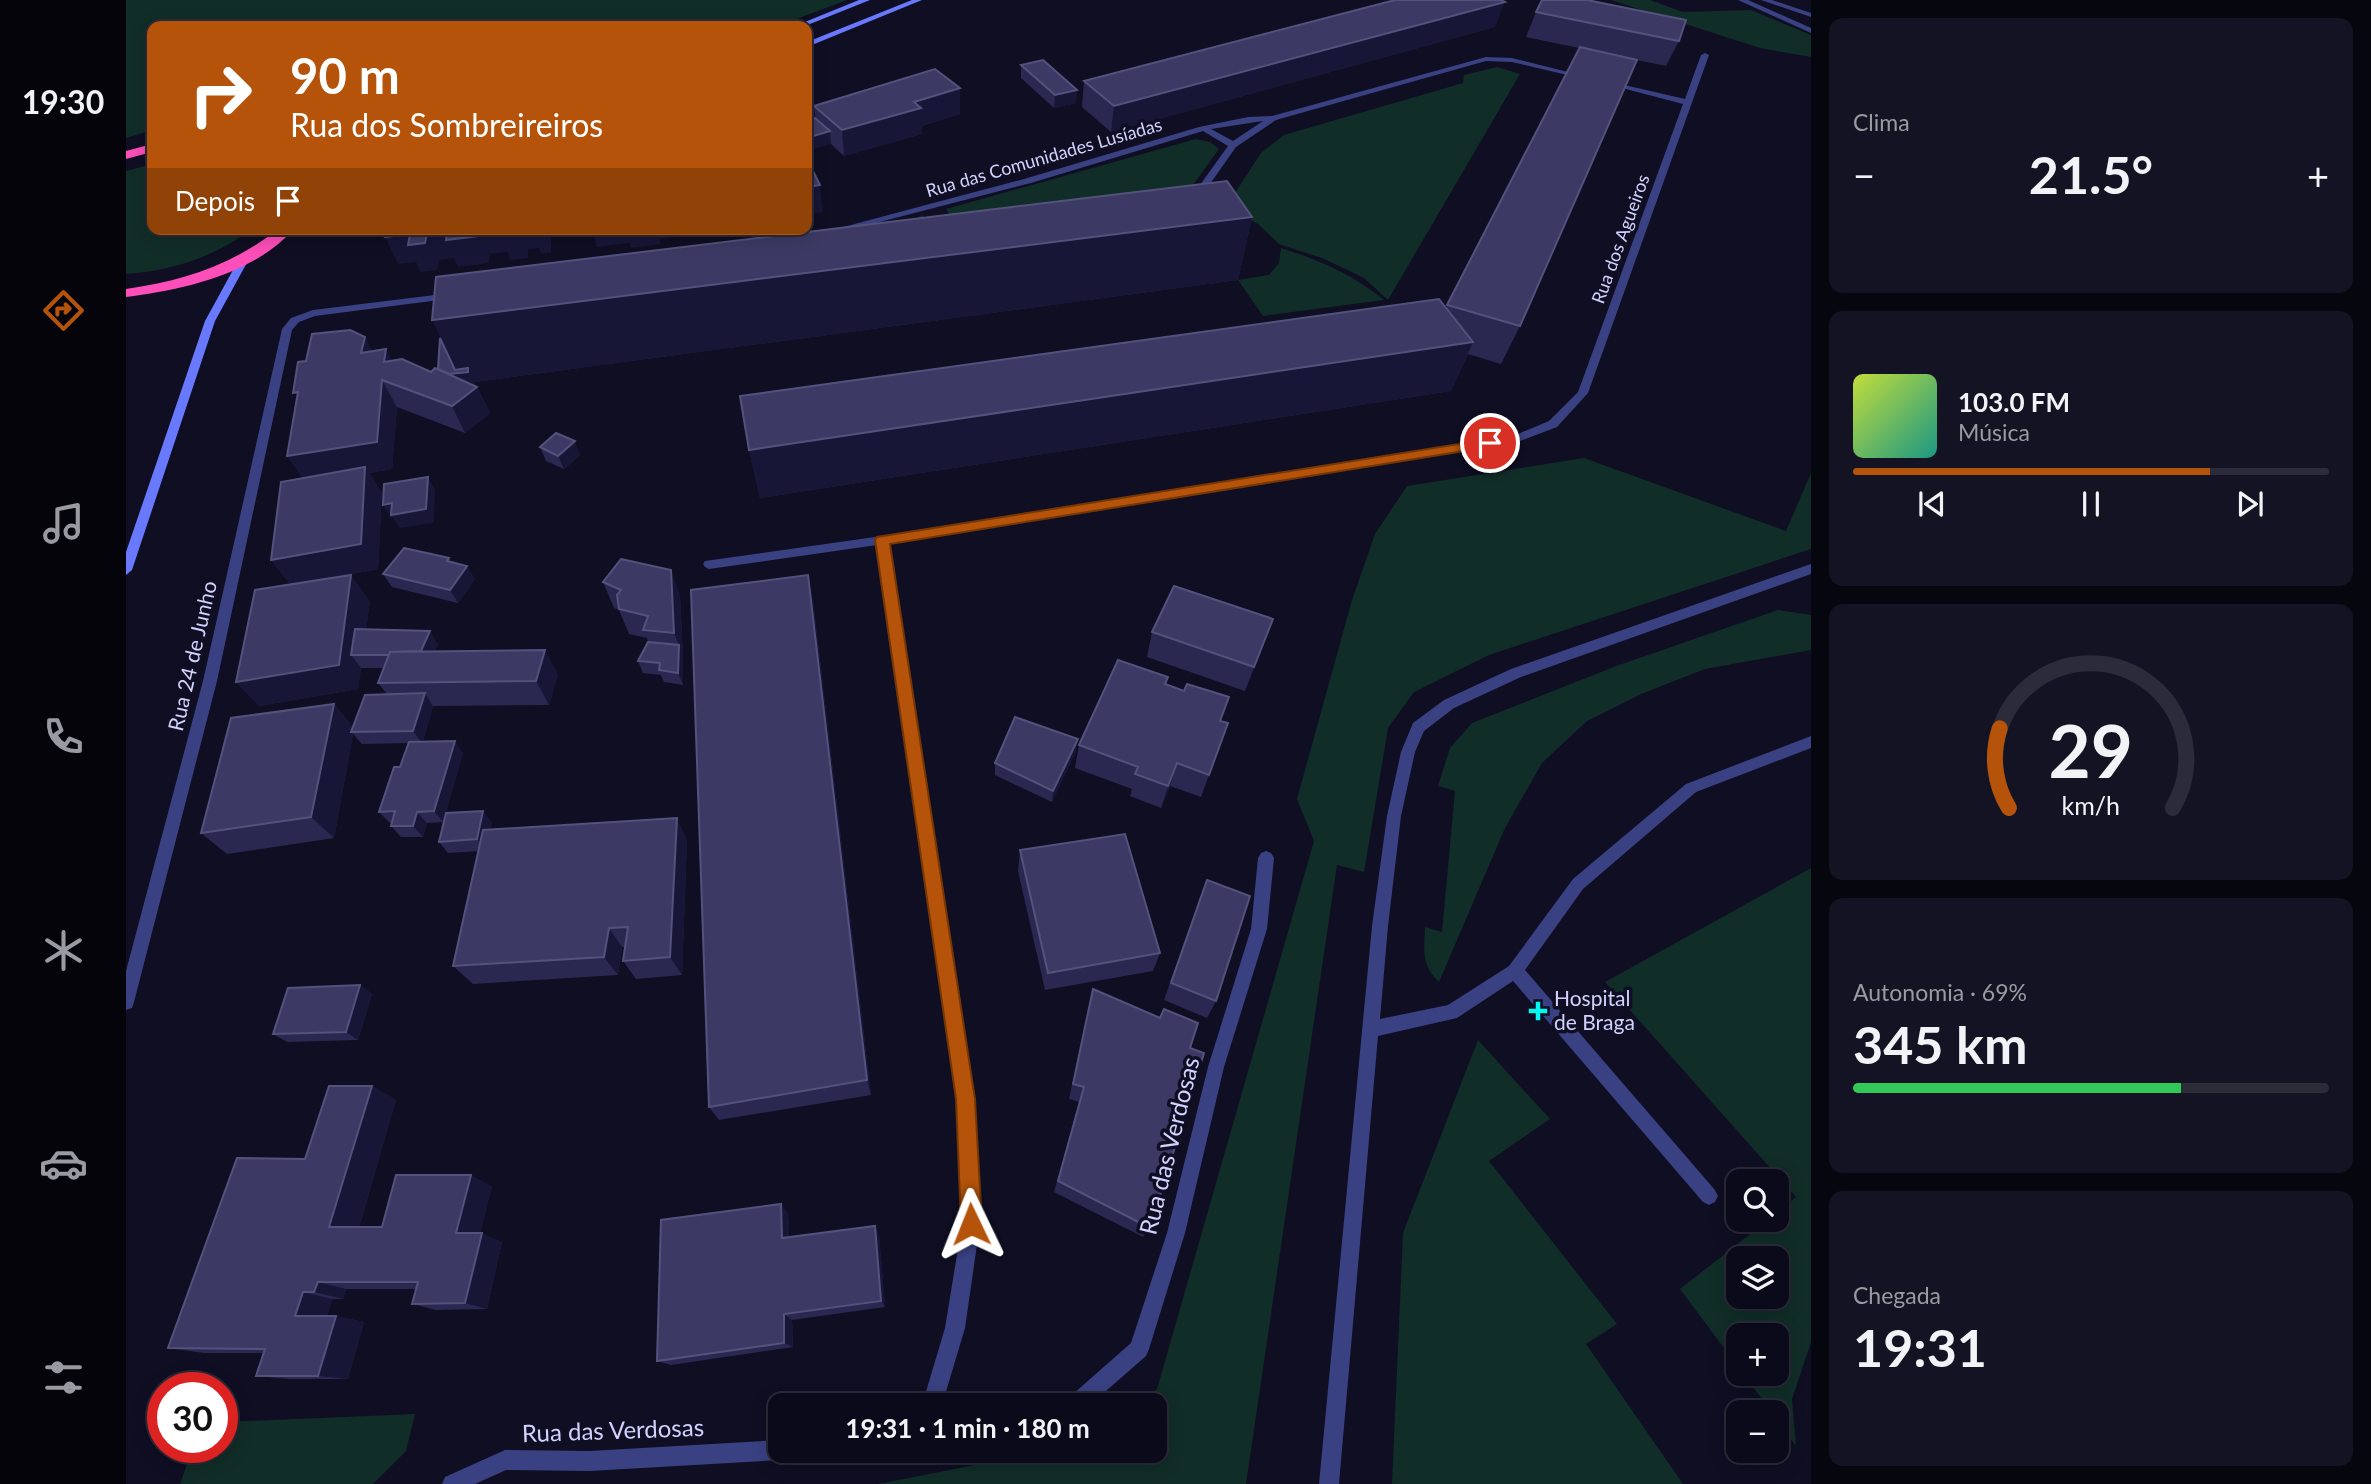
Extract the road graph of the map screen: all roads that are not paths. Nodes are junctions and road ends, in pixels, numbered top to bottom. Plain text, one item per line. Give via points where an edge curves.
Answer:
1 (866, 0) edge
2 (918, 0) edge
3 (1742, 0) edge
4 (1753, 0) edge
5 (1765, 0) edge
6 (1811, 15) edge
7 (812, 21) edge
8 (1811, 23) edge
9 (1811, 31) edge
10 (812, 42) edge
11 (1705, 55) dead end
12 (1687, 102) junction
13 (1273, 118) junction
14 (1205, 129) junction
15 (1233, 145) junction
16 (147, 149) edge
17 (126, 155) edge
18 (1183, 207) edge
19 (832, 232) edge
20 (278, 235) edge
21 (244, 259) junction
22 (126, 293) edge
23 (464, 294) edge
24 (882, 540) junction
25 (709, 565) dead end
26 (1811, 569) edge
27 (126, 570) edge
28 (1811, 742) edge
29 (1266, 858) dead end
30 (1515, 971) junction
31 (126, 1002) edge
32 (1372, 1028) junction
33 (1709, 1196) dead end
34 (936, 1393) edge
35 (1088, 1393) edge
36 (768, 1451) edge
37 (452, 1484) edge
38 (1329, 1484) edge

1 - 7 street
2 - 10 street
3 - 9 street
4 - 8 street
5 - 6 street
11 - 12 street, Rua dos Agueiros
12 - 13 street, Rua das Comunidades Lusíadas via 1511,60 1486,59
12 - 24 street, Rua dos Agueiros via 1583,393 1553,424 1516,439
13 - 14 street, Rua das Comunidades Lusíadas
13 - 15 street, Rua das Comunidades Lusíadas
14 - 15 street
14 - 19 street, Rua das Comunidades Lusíadas via 895,221
15 - 18 street, Rua das Comunidades Lusíadas via 1194,201
16 - 17 highway
20 - 21 highway
21 - 22 highway via 182,282
21 - 27 street via 210,321
23 - 31 street, Rua 24 de Junho via 313,313 287,329 210,681
24 - 25 street
24 - 34 street via 966,1099 971,1224 955,1328
26 - 32 street via 1516,673 1448,704 1418,727 1394,816
28 - 30 street via 1691,788 1578,884
29 - 35 street, Rua das Verdosas via 1259,929 1216,1068 1176,1234 1139,1349
30 - 32 street via 1451,1012
30 - 33 street
32 - 38 street
36 - 37 street, Rua das Verdosas via 590,1461 505,1460

